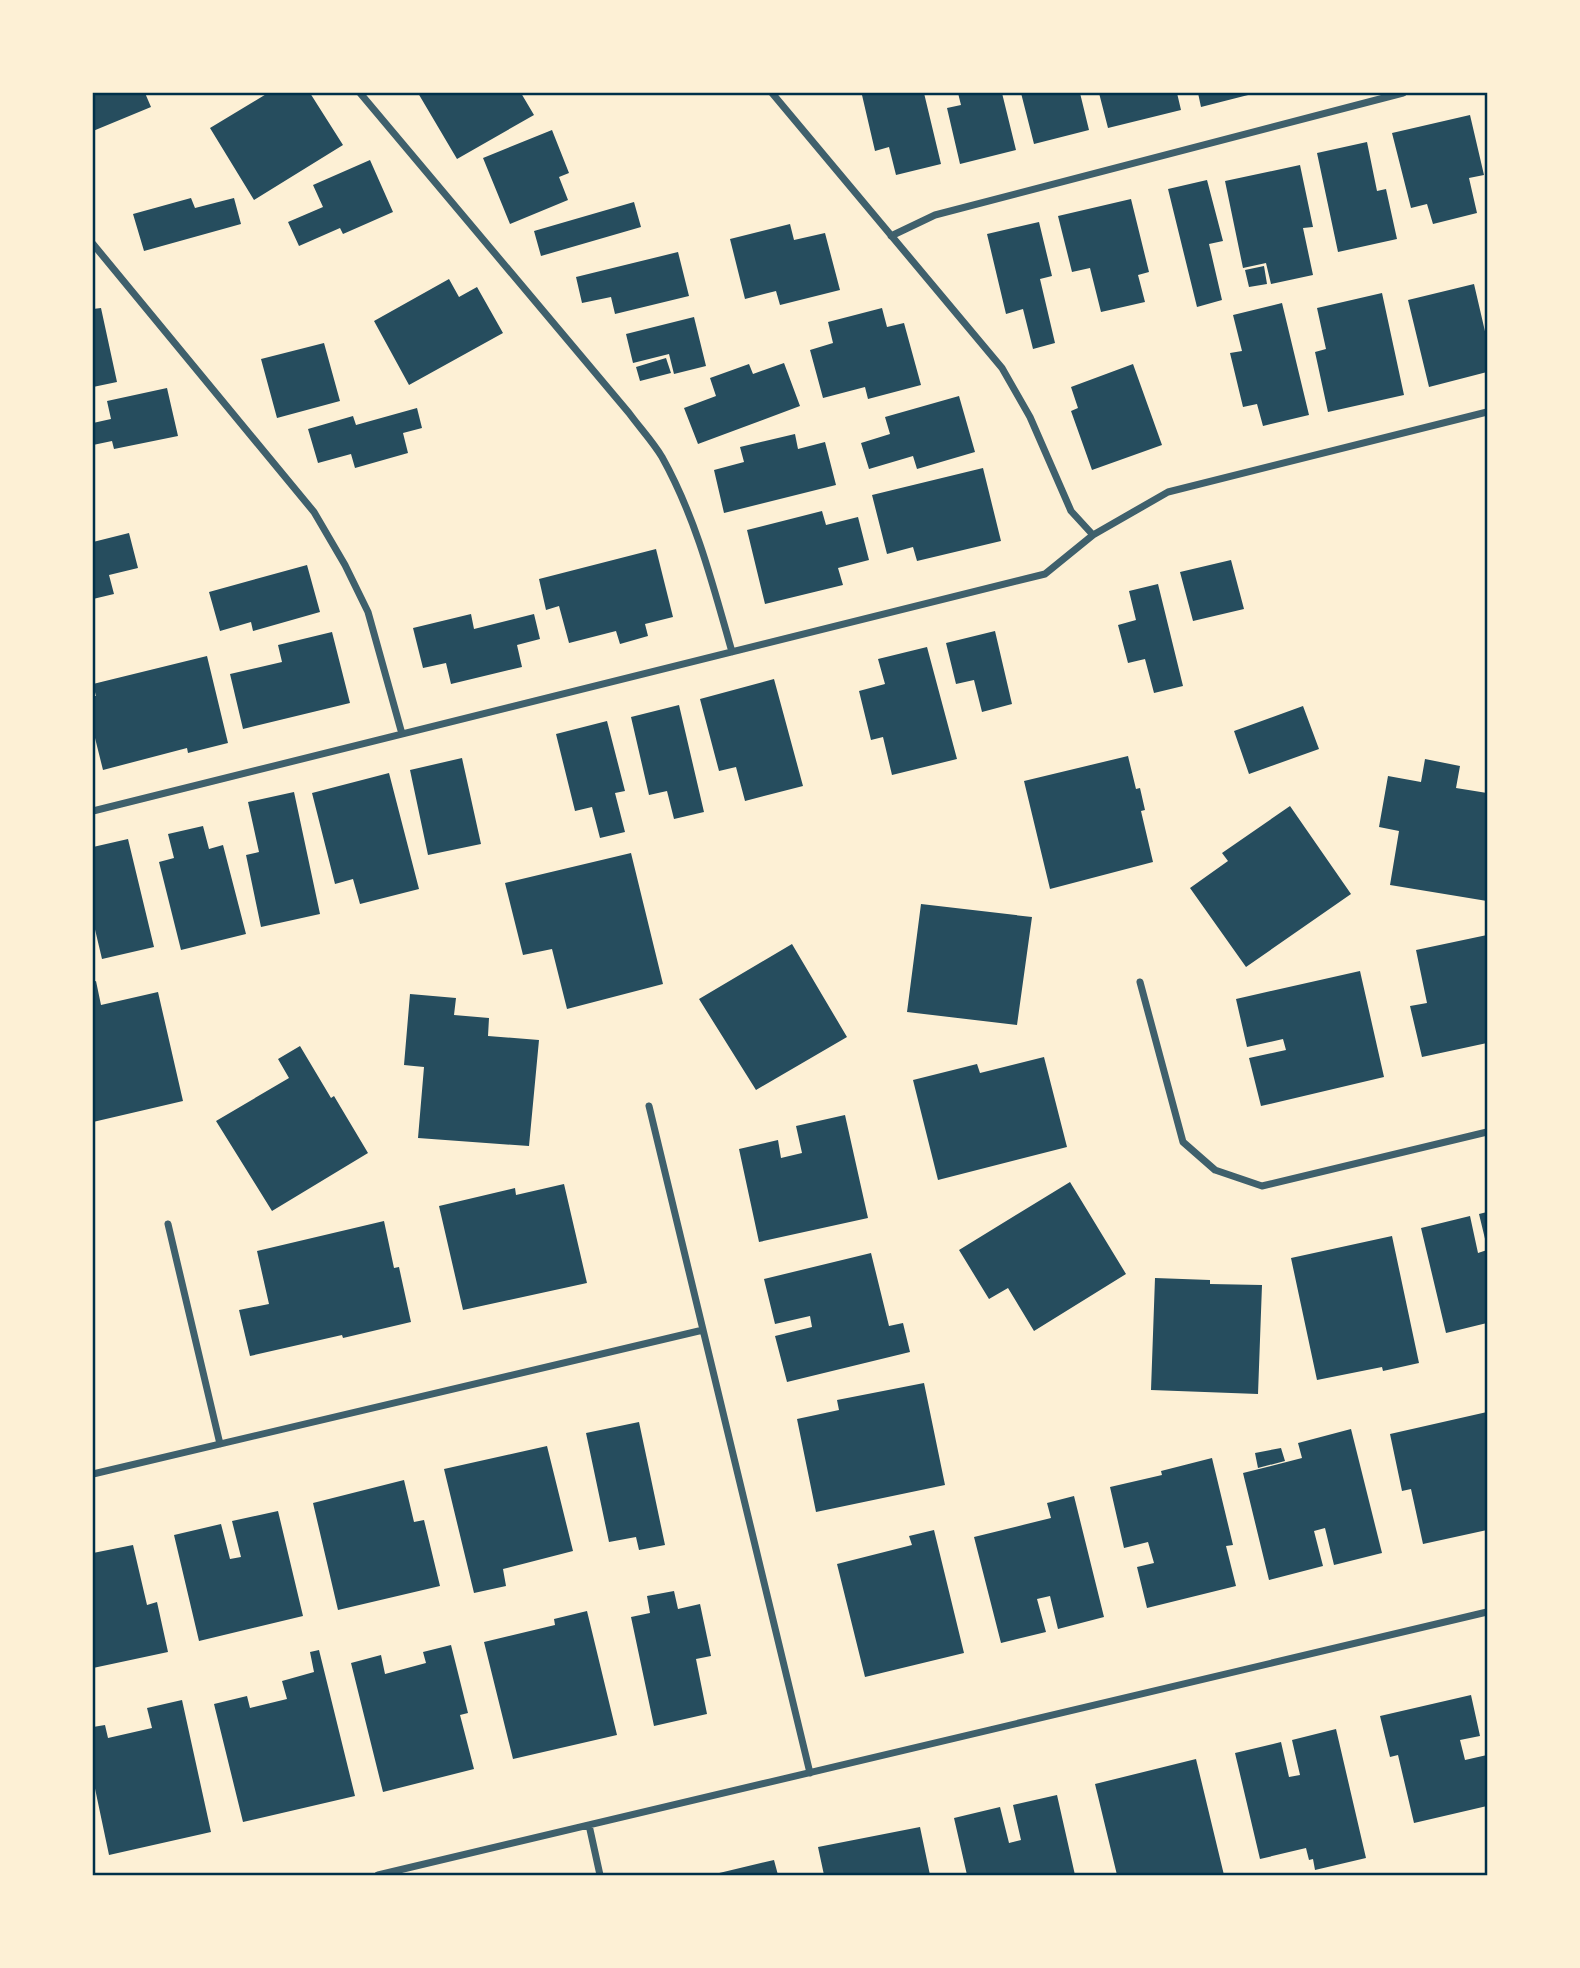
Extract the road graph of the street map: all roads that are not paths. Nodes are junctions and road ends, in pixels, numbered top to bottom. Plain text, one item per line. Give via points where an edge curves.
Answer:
1 (360, 93) edge
2 (772, 93) edge
3 (1403, 93) edge
4 (891, 236) junction
5 (93, 244) edge
6 (1487, 412) edge
7 (1093, 535) junction
8 (732, 652) junction
9 (402, 734) junction
10 (93, 811) edge
11 (1140, 982) dead end
12 (649, 1106) dead end
13 (1487, 1132) edge
14 (168, 1224) dead end
15 (703, 1330) junction
16 (220, 1444) junction
17 (93, 1474) edge
18 (1487, 1612) edge
19 (810, 1773) junction
20 (589, 1825) junction
21 (378, 1875) edge
22 (600, 1875) edge

1 - 8 street via 660,455 704,551
2 - 4 street
3 - 4 street via 935,215
4 - 7 street via 1002,368 1030,417 1071,511
5 - 9 street via 314,512 368,612
6 - 7 street via 1168,492
7 - 8 street via 1045,574
8 - 9 street
9 - 10 street
11 - 13 street via 1183,1142 1215,1170 1262,1186
12 - 15 street
14 - 16 street
15 - 16 street
15 - 19 street
16 - 17 street
18 - 19 street
19 - 20 street
20 - 21 street
20 - 22 street

